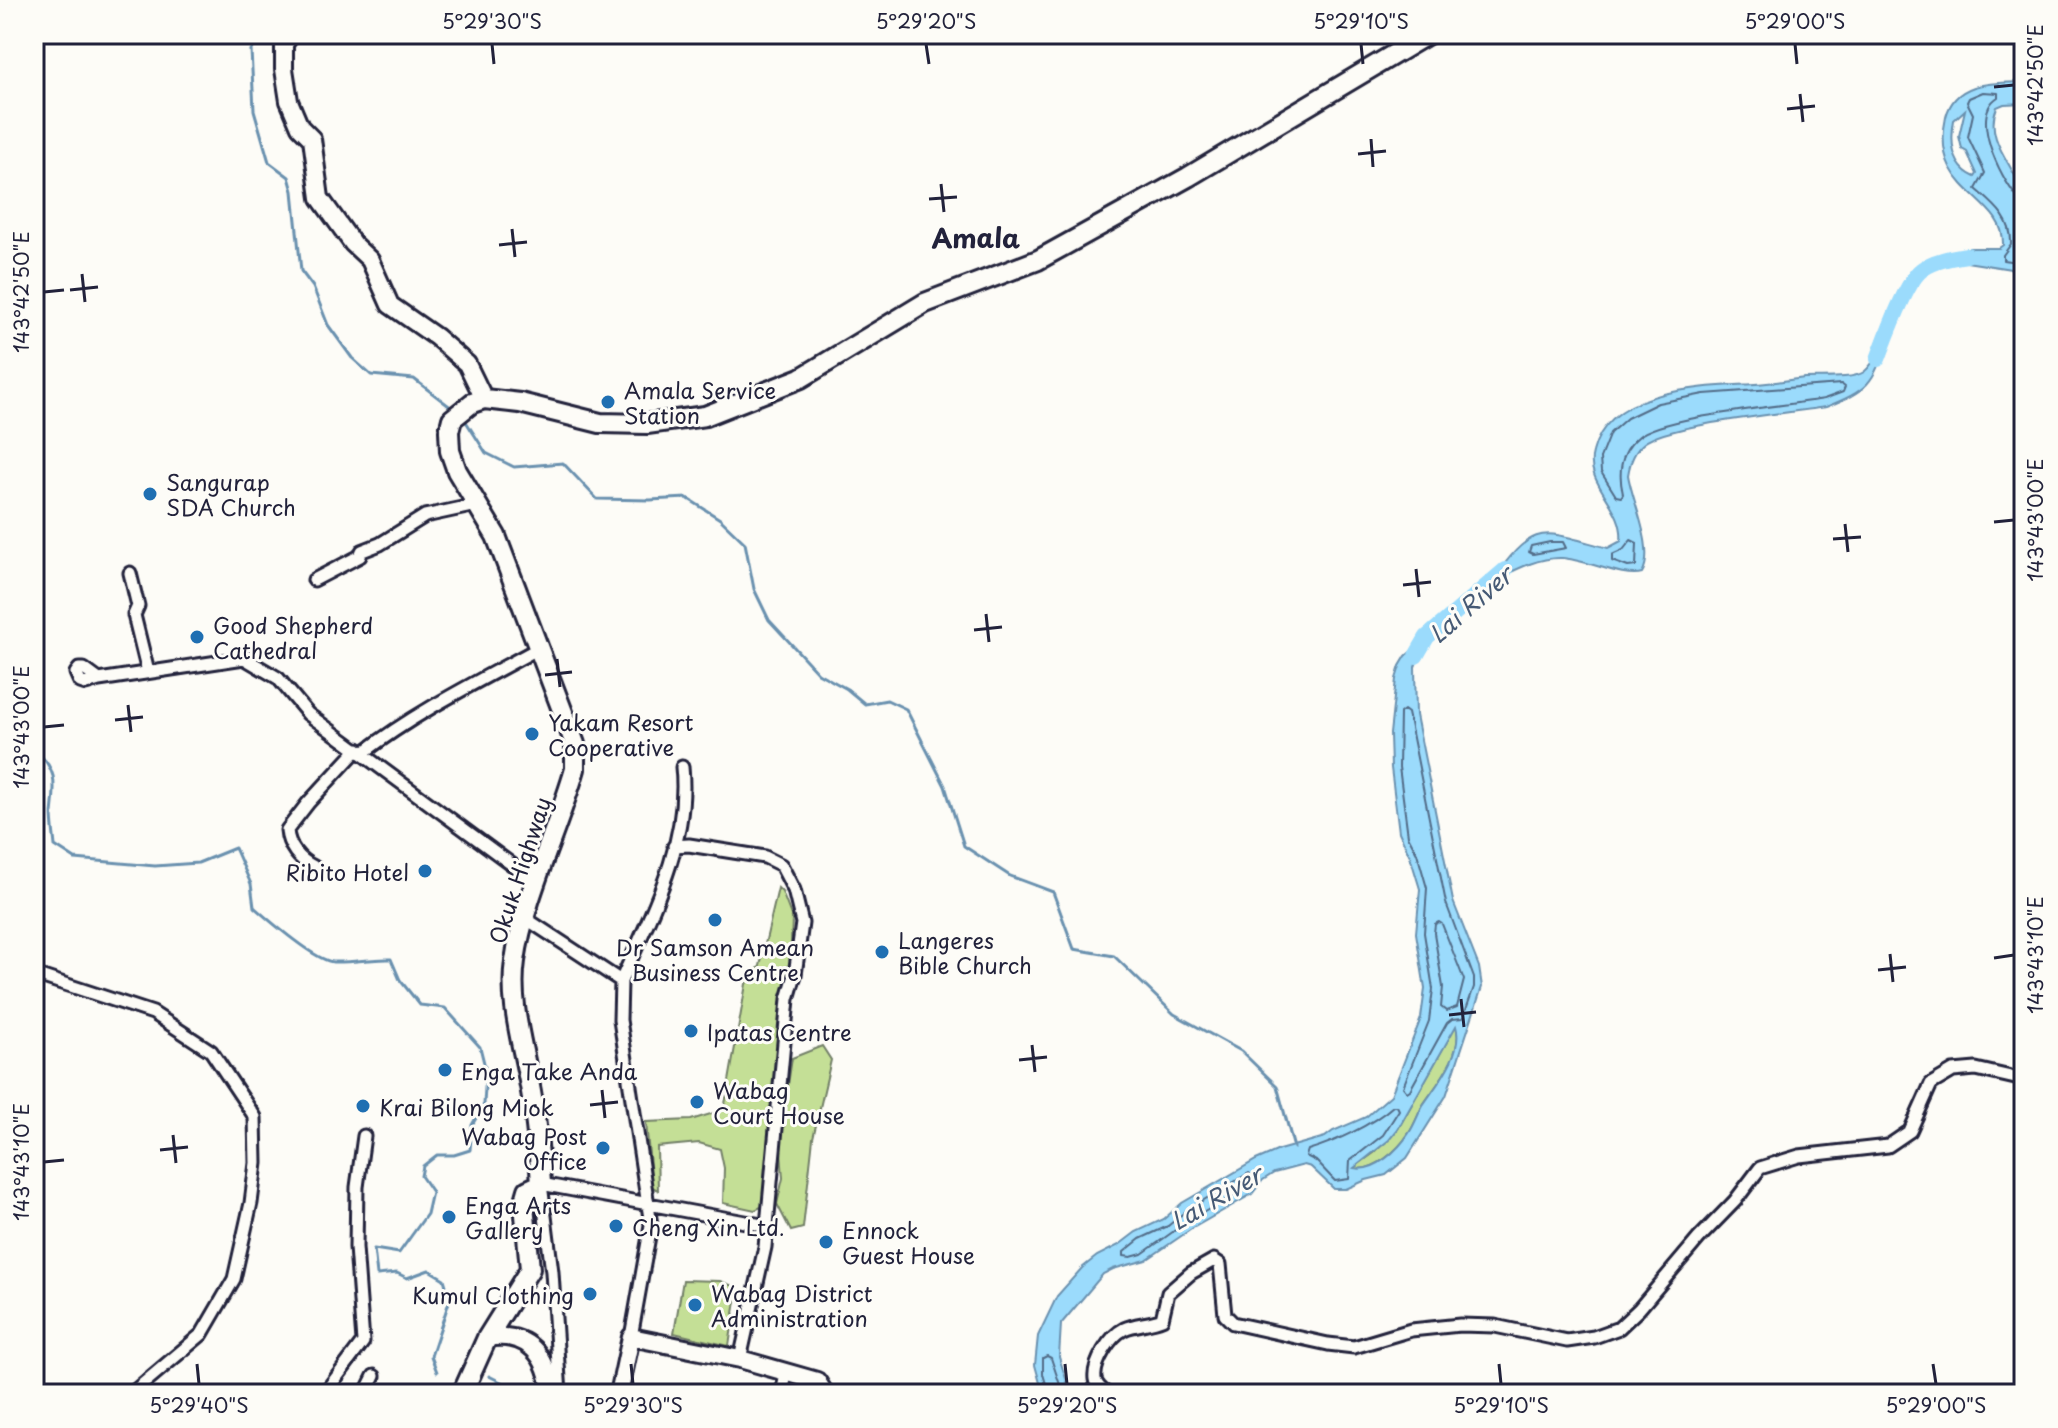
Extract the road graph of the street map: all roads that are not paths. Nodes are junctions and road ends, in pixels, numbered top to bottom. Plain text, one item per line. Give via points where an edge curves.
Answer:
1 (291, 34) edge
2 (1428, 34) edge
3 (478, 401) junction
4 (476, 505) junction
5 (130, 573) dead end
6 (314, 580) dead end
7 (539, 648) junction
8 (148, 672) junction
9 (99, 680) dead end
10 (360, 751) junction
11 (682, 767) dead end
12 (674, 846) junction
13 (314, 867) dead end
14 (537, 883) junction
15 (525, 918) junction
16 (34, 974) edge
17 (621, 981) junction
18 (2024, 1080) edge
19 (364, 1136) dead end
20 (541, 1184) junction
21 (647, 1202) junction
22 (767, 1226) junction
23 (631, 1337) junction
24 (487, 1338) junction
25 (740, 1359) junction
26 (786, 1374) junction
27 (374, 1376) dead end
28 (131, 1394) edge
29 (324, 1394) edge
30 (365, 1394) edge
31 (462, 1394) edge
32 (551, 1394) edge
33 (560, 1394) edge
34 (619, 1394) edge
35 (782, 1394) edge
36 (825, 1394) edge
37 (1107, 1394) edge

1 - 3 street via 284,44 289,101 300,127 312,139 320,198 370,260 390,305 467,364
2 - 3 main road via 1038,260 925,303 801,378 705,416 647,424 600,423 520,403
3 - 4 main road, Okuk Highway via 452,419 449,431 457,471
4 - 6 street via 425,516
4 - 7 main road, Okuk Highway via 496,536
5 - 8 street
7 - 10 street
7 - 14 main road, Okuk Highway via 575,744 575,769
8 - 9 street
8 - 10 street via 244,658 278,678 308,714
10 - 13 street via 287,830 288,842
10 - 14 street
11 - 12 street
12 - 17 street via 659,900
12 - 22 street via 765,857 781,865 794,890 802,923 788,999
14 - 15 main road, Okuk Highway
15 - 17 street
15 - 20 main road, Okuk Highway via 514,986
16 - 28 street via 139,1008 211,1051 255,1117 251,1203 234,1279 202,1334
17 - 21 street via 620,1020
18 - 37 street via 1976,1069 1953,1071 1931,1084 1910,1131 1888,1146 1799,1156 1760,1168 1639,1309 1619,1328 1594,1337 1567,1341 1495,1326 1460,1325 1411,1330 1354,1347 1328,1344 1233,1323 1225,1315 1223,1276 1214,1260 1168,1293 1162,1319 1125,1328 1115,1337 1095,1378
19 - 29 street via 356,1247 363,1342
20 - 21 street
20 - 24 main road via 528,1190 524,1204 530,1269
20 - 33 street
21 - 22 street
21 - 23 street via 651,1225
22 - 25 street
23 - 25 street
23 - 34 street
24 - 31 main road
24 - 32 street via 506,1335 528,1345 543,1359
25 - 26 street
26 - 35 street
26 - 36 street via 817,1381
27 - 30 street

